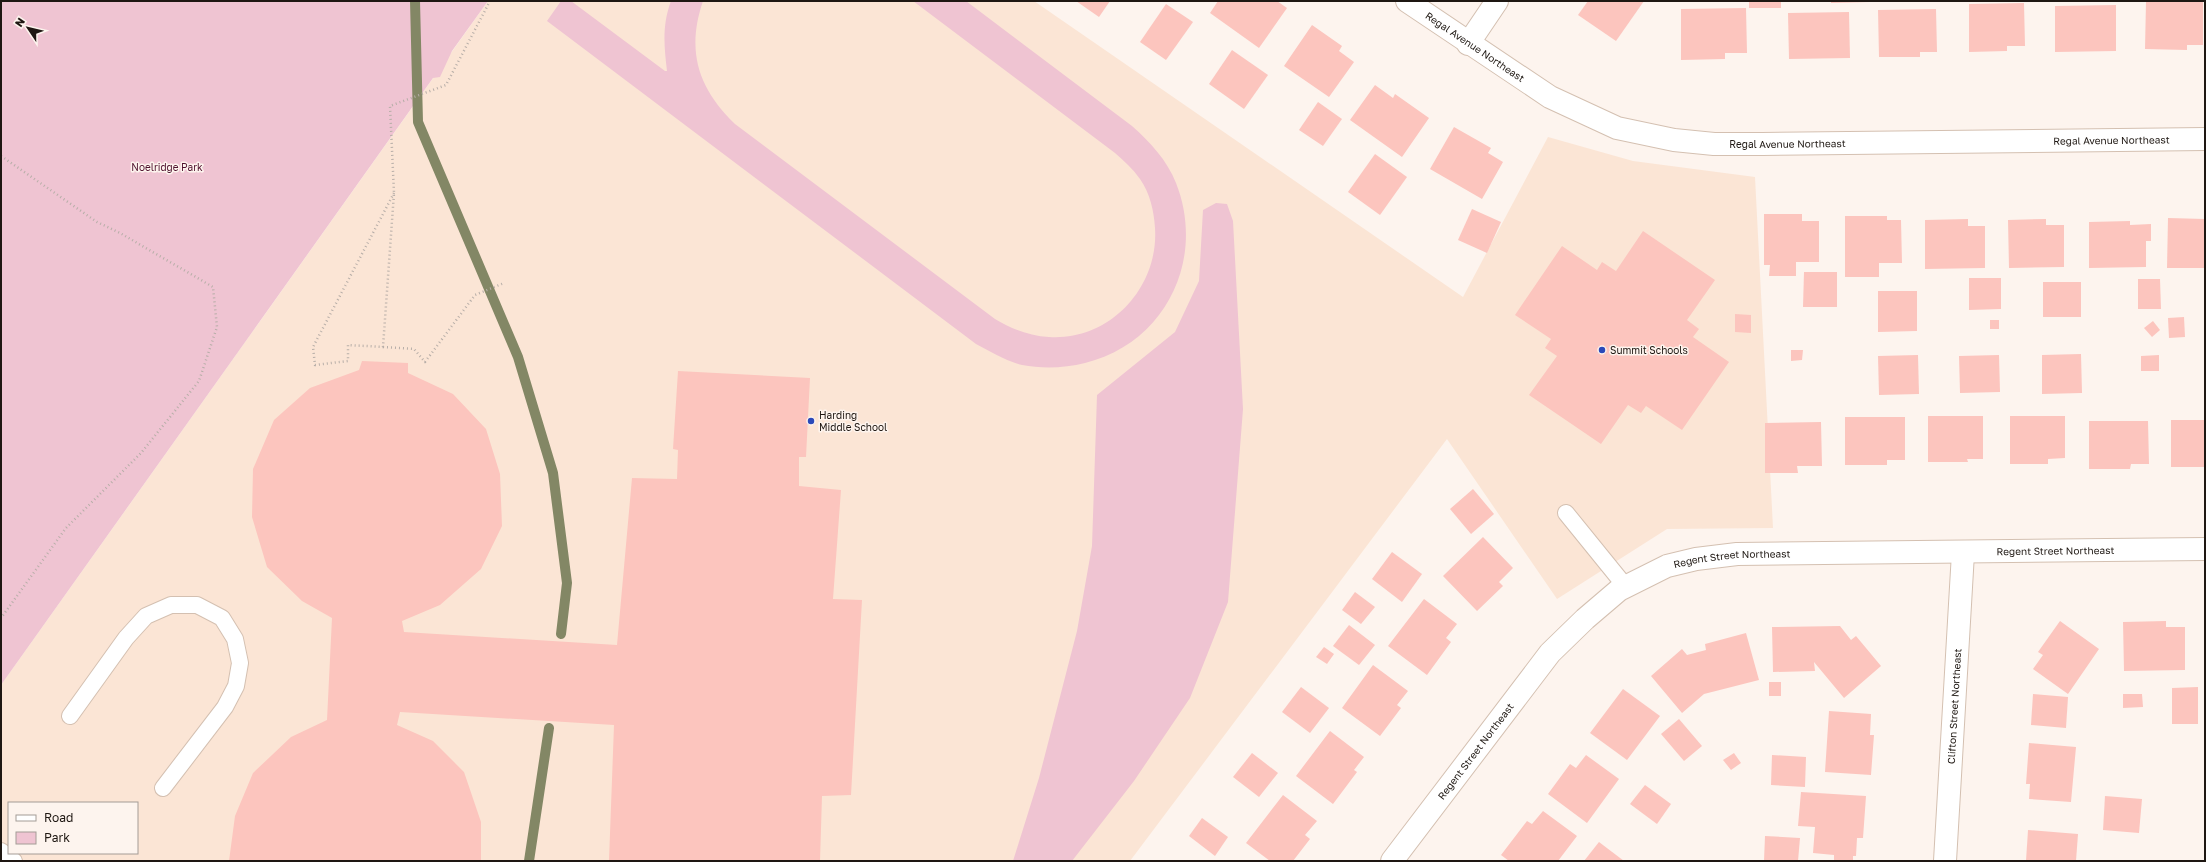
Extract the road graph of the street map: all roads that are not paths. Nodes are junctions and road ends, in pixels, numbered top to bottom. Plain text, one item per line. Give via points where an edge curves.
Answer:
1 (1407, 1) edge
2 (1497, 1) edge
3 (1468, 44) junction
4 (2205, 139) edge
5 (1566, 513) dead end
6 (2205, 549) edge
7 (1963, 552) junction
8 (1626, 587) junction
9 (70, 716) dead end
10 (163, 788) dead end
11 (1, 851) edge
12 (14, 861) edge
13 (1392, 861) edge
14 (1945, 861) edge

1 - 3 street, Regal Avenue Northeast
2 - 3 street
3 - 4 street, Regal Avenue Northeast via 1550,97 1617,128 1674,140 1714,144 1762,144
5 - 8 lane
6 - 7 street, Regent Street Northeast
7 - 8 street, Regent Street Northeast via 1737,554 1667,566
7 - 14 street, Clifton Street Northeast
8 - 13 street, Regent Street Northeast via 1585,619 1550,653
9 - 10 lane via 126,638 146,616 171,605 197,605 222,618 235,639 239,657 236,686 225,707
11 - 12 lane

